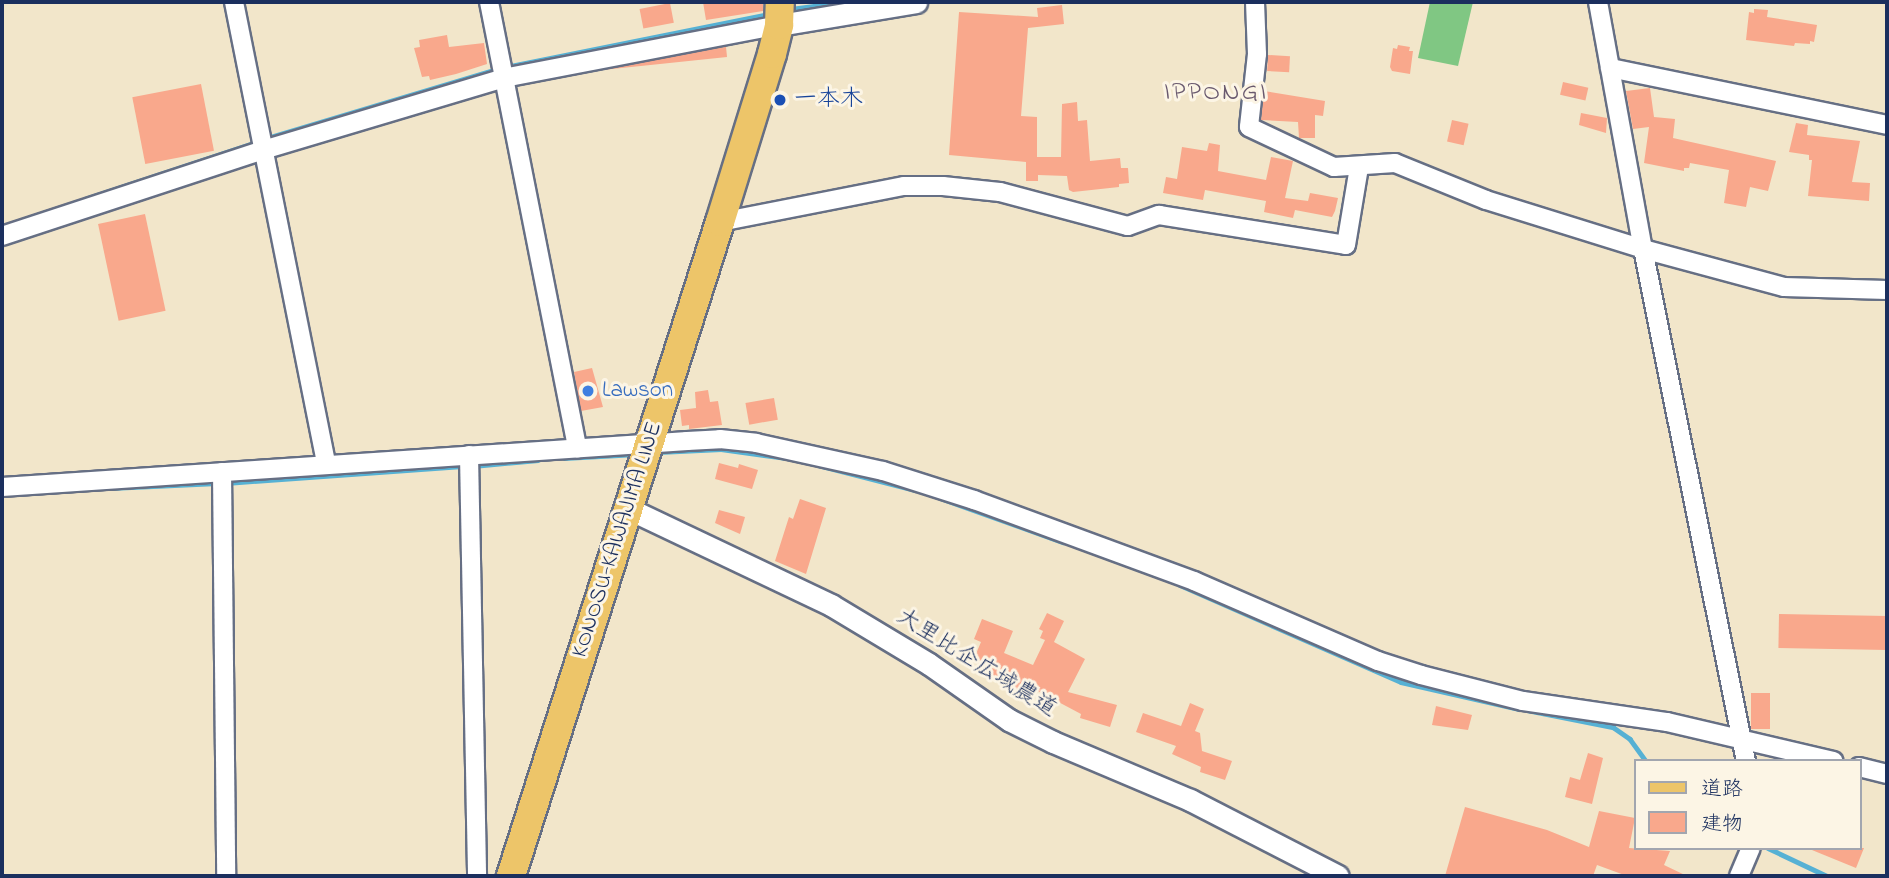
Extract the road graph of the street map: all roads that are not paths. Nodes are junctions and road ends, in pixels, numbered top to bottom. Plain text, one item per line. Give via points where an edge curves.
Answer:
1 (234, 2) edge
2 (489, 2) edge
3 (916, 2) edge
4 (1255, 2) edge
5 (1598, 2) edge
6 (779, 14) edge
7 (1610, 68) junction
8 (504, 78) junction
9 (1887, 125) edge
10 (263, 150) junction
11 (1359, 167) junction
12 (720, 222) junction
13 (2, 236) edge
14 (1643, 249) junction
15 (1887, 290) edge
16 (648, 446) junction
17 (577, 448) junction
18 (469, 455) junction
19 (326, 464) junction
20 (222, 472) junction
21 (2, 487) edge
22 (627, 508) junction
23 (1742, 739) junction
24 (1746, 759) edge
25 (1825, 759) edge
26 (1861, 768) edge
27 (1887, 774) edge
28 (1750, 850) edge
29 (226, 876) edge
30 (477, 876) edge
31 (511, 876) edge
32 (1338, 876) edge
33 (1739, 876) edge

1 - 10 street
2 - 8 street
3 - 6 street
4 - 11 street via 1257,54 1249,127 1334,167
5 - 7 street
6 - 8 street
6 - 12 main road, KONOSU-KAWAJIMA LINE
7 - 9 street
7 - 14 street
8 - 10 street
8 - 17 street
10 - 13 street
10 - 19 street
11 - 12 street via 1346,245 1158,215 1128,226 1000,192 943,186 904,186
11 - 14 street via 1395,163 1486,200
12 - 16 main road, KONOSU-KAWAJIMA LINE
14 - 15 street via 1784,287
14 - 23 street
16 - 17 street
16 - 22 main road, KONOSU-KAWAJIMA LINE
16 - 23 street via 720,439 797,450 883,471 1194,581 1378,661 1523,701 1667,722
17 - 18 street
18 - 19 street
18 - 30 street
19 - 20 street
20 - 21 street
20 - 29 street
22 - 31 main road, KONOSU-KAWAJIMA LINE
22 - 32 street, 大里比企広域農道 via 831,605 1009,719 1053,742 1190,800
23 - 24 street
23 - 25 street
26 - 27 street
28 - 33 street

